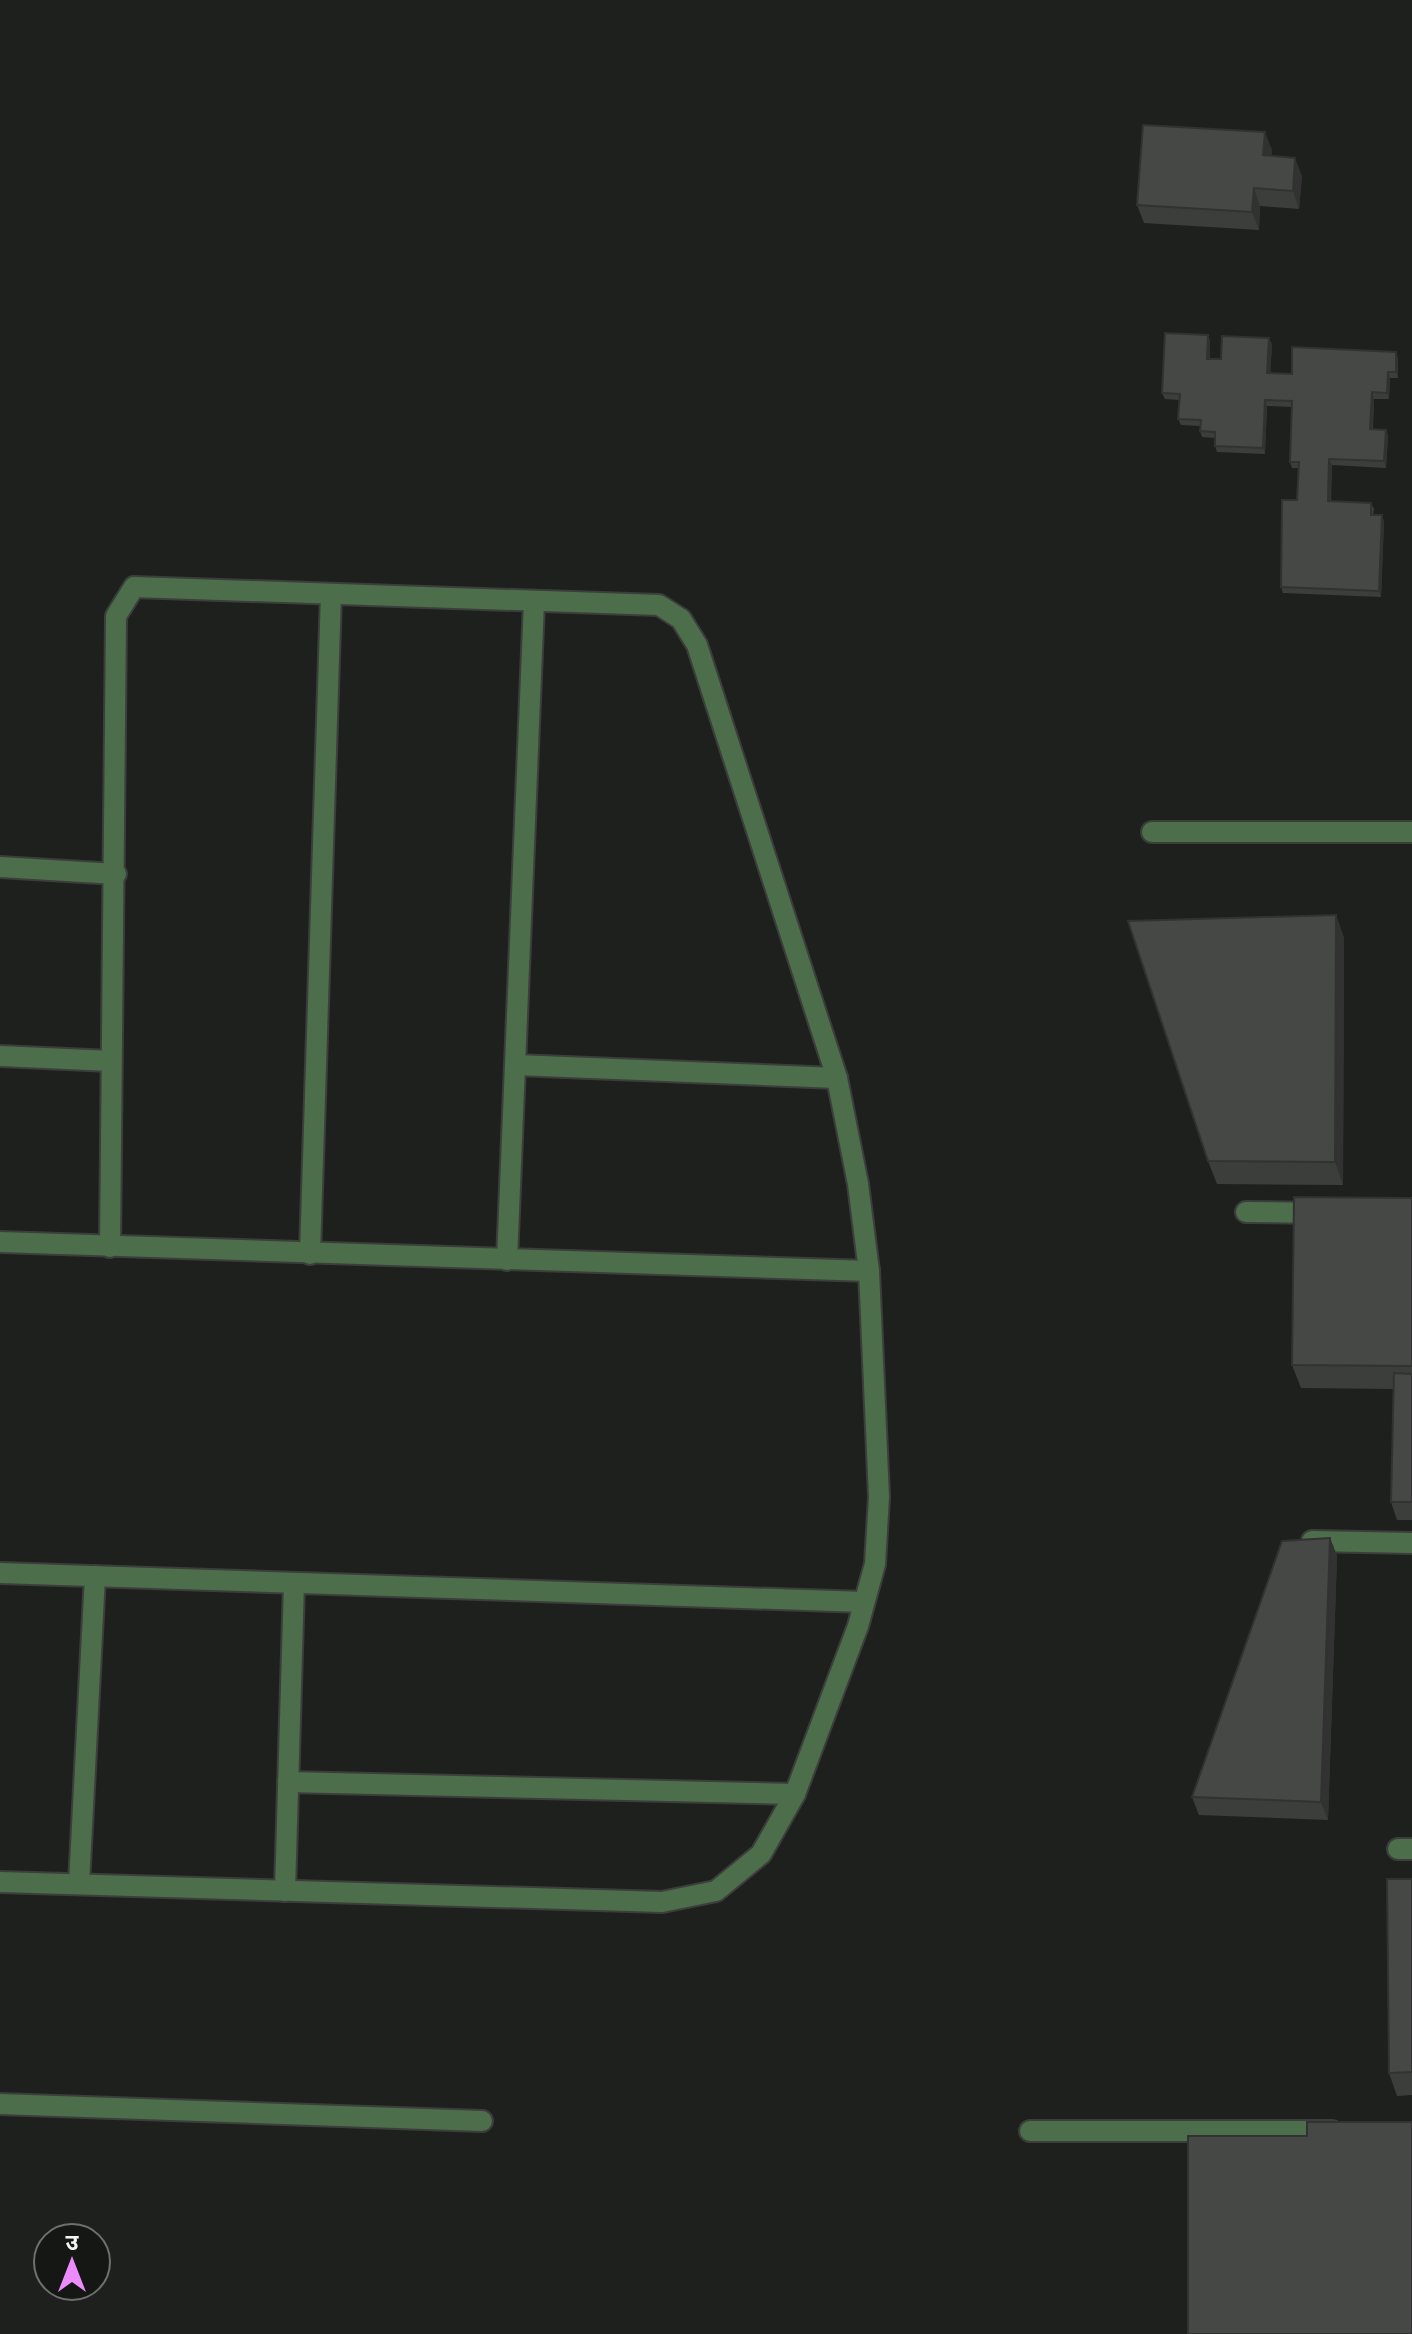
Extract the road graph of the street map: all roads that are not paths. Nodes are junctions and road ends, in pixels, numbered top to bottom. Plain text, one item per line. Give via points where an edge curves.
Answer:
1 (331, 594) junction
2 (534, 602) junction
3 (1152, 832) dead end
4 (1412, 832) edge
5 (0, 867) edge
6 (116, 874) junction
7 (0, 1056) edge
8 (111, 1061) junction
9 (516, 1065) junction
10 (837, 1078) junction
11 (1246, 1212) dead end
12 (1337, 1213) edge
13 (0, 1242) edge
14 (110, 1247) junction
15 (310, 1254) junction
16 (507, 1260) junction
17 (869, 1271) junction
18 (1312, 1541) edge
19 (1412, 1543) edge
20 (0, 1573) edge
21 (95, 1576) junction
22 (294, 1583) junction
23 (864, 1602) junction
24 (288, 1782) junction
25 (795, 1794) junction
26 (0, 1882) edge
27 (79, 1884) junction
28 (285, 1891) junction
29 (0, 2104) edge
30 (482, 2121) dead end
31 (1030, 2131) dead end
32 (1348, 2131) edge

1 - 2 street
1 - 6 street via 134,587 116,616
1 - 15 street
2 - 9 street
2 - 10 street via 659,605 681,619 697,645
3 - 4 street
5 - 6 street
6 - 8 street
7 - 8 street
8 - 14 street
9 - 10 street
9 - 16 street
10 - 17 street
11 - 12 street
13 - 14 street
14 - 15 street
15 - 16 street
16 - 17 street
17 - 23 street via 879,1497 875,1564
18 - 19 street
20 - 21 street
21 - 22 street
21 - 27 street
22 - 23 street
22 - 24 street
23 - 25 street
24 - 25 street
24 - 28 street
25 - 28 street via 761,1854 716,1891 662,1902
26 - 27 street
27 - 28 street
29 - 30 street
31 - 32 street

